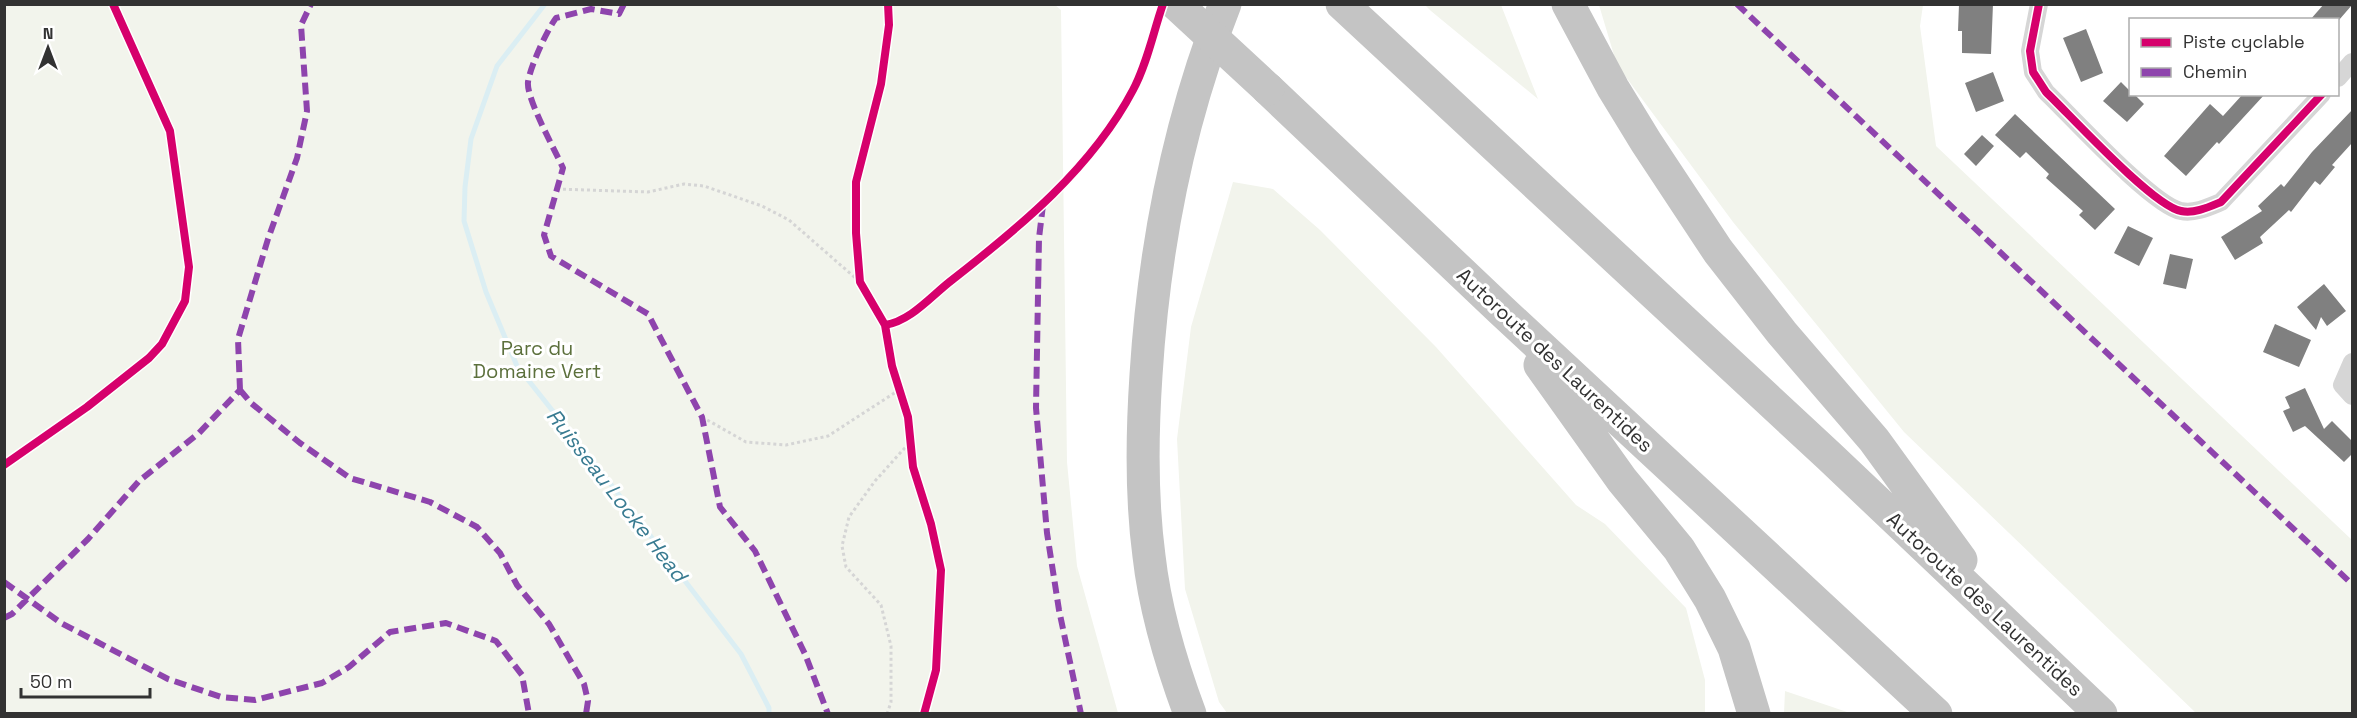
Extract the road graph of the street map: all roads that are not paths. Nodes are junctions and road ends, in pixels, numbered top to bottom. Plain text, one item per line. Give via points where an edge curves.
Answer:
1 (1176, 4) edge
2 (1203, 4) edge
3 (1225, 4) edge
4 (1342, 4) edge
5 (1568, 4) edge
6 (2039, 4) edge
7 (2320, 96) edge
8 (1501, 310) junction
9 (2352, 362) edge
10 (2352, 396) edge
11 (2007, 624) junction
12 (1169, 714) edge
13 (1190, 714) edge
14 (1754, 714) edge
15 (1936, 714) edge
16 (2101, 714) edge

1 - 8 highway, Autoroute des Laurentides, bridge
2 - 12 highway via 1157,160 1129,348 1129,540 1147,642
3 - 13 highway via 1196,87 1165,212 1151,307 1144,402 1149,558 1165,639
4 - 11 highway, Autoroute des Laurentides
5 - 11 highway via 1613,88 1718,251 1874,440
6 - 7 street via 2030,51 2033,72 2046,92 2155,198 2181,212 2221,202
8 - 14 highway via 1699,581 1734,648
8 - 15 highway, Autoroute des Laurentides
9 - 10 street via 2342,385
11 - 16 highway, Autoroute des Laurentides

